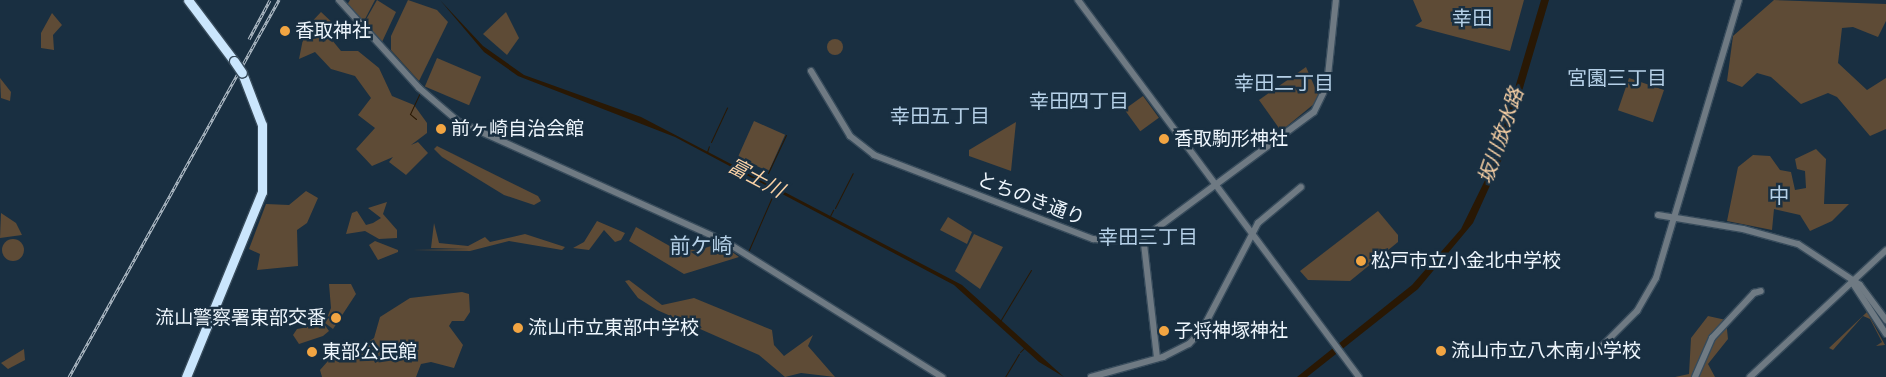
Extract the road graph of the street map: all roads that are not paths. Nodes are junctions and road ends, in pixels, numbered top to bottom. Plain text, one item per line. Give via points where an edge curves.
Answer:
1 (188, 0) edge
2 (339, 0) edge
3 (1078, 0) edge
4 (1336, 0) edge
5 (1739, 0) edge
6 (811, 71) dead end
7 (1216, 186) junction
8 (1301, 187) dead end
9 (1658, 215) dead end
10 (1674, 218) junction
11 (1143, 236) junction
12 (1251, 236) junction
13 (1886, 250) edge
14 (1852, 282) junction
15 (1761, 291) dead end
16 (1886, 320) edge
17 (1886, 334) edge
18 (1597, 351) dead end
19 (1157, 358) junction
20 (186, 377) edge
21 (942, 377) edge
22 (1091, 377) edge
23 (1359, 377) edge
24 (1695, 377) edge
25 (1750, 377) edge

1 - 20 highway, bridge via 242,73 264,134 262,192
2 - 21 street via 419,88 459,122 726,242
3 - 7 street
4 - 7 street, とちのき通り via 1327,85 1319,104 1306,120
5 - 10 street
6 - 11 street, とちのき通り via 850,136 874,155 1093,239 1120,241
7 - 11 street, とちのき通り
7 - 12 street
8 - 12 street via 1273,206
9 - 10 street
10 - 14 street via 1753,231 1798,244
10 - 18 street via 1647,296
11 - 19 street
12 - 19 street via 1202,330 1184,348
12 - 23 street
13 - 14 street
14 - 16 street via 1867,293
14 - 17 street
14 - 25 street
15 - 24 street via 1754,293 1712,338
19 - 22 street

